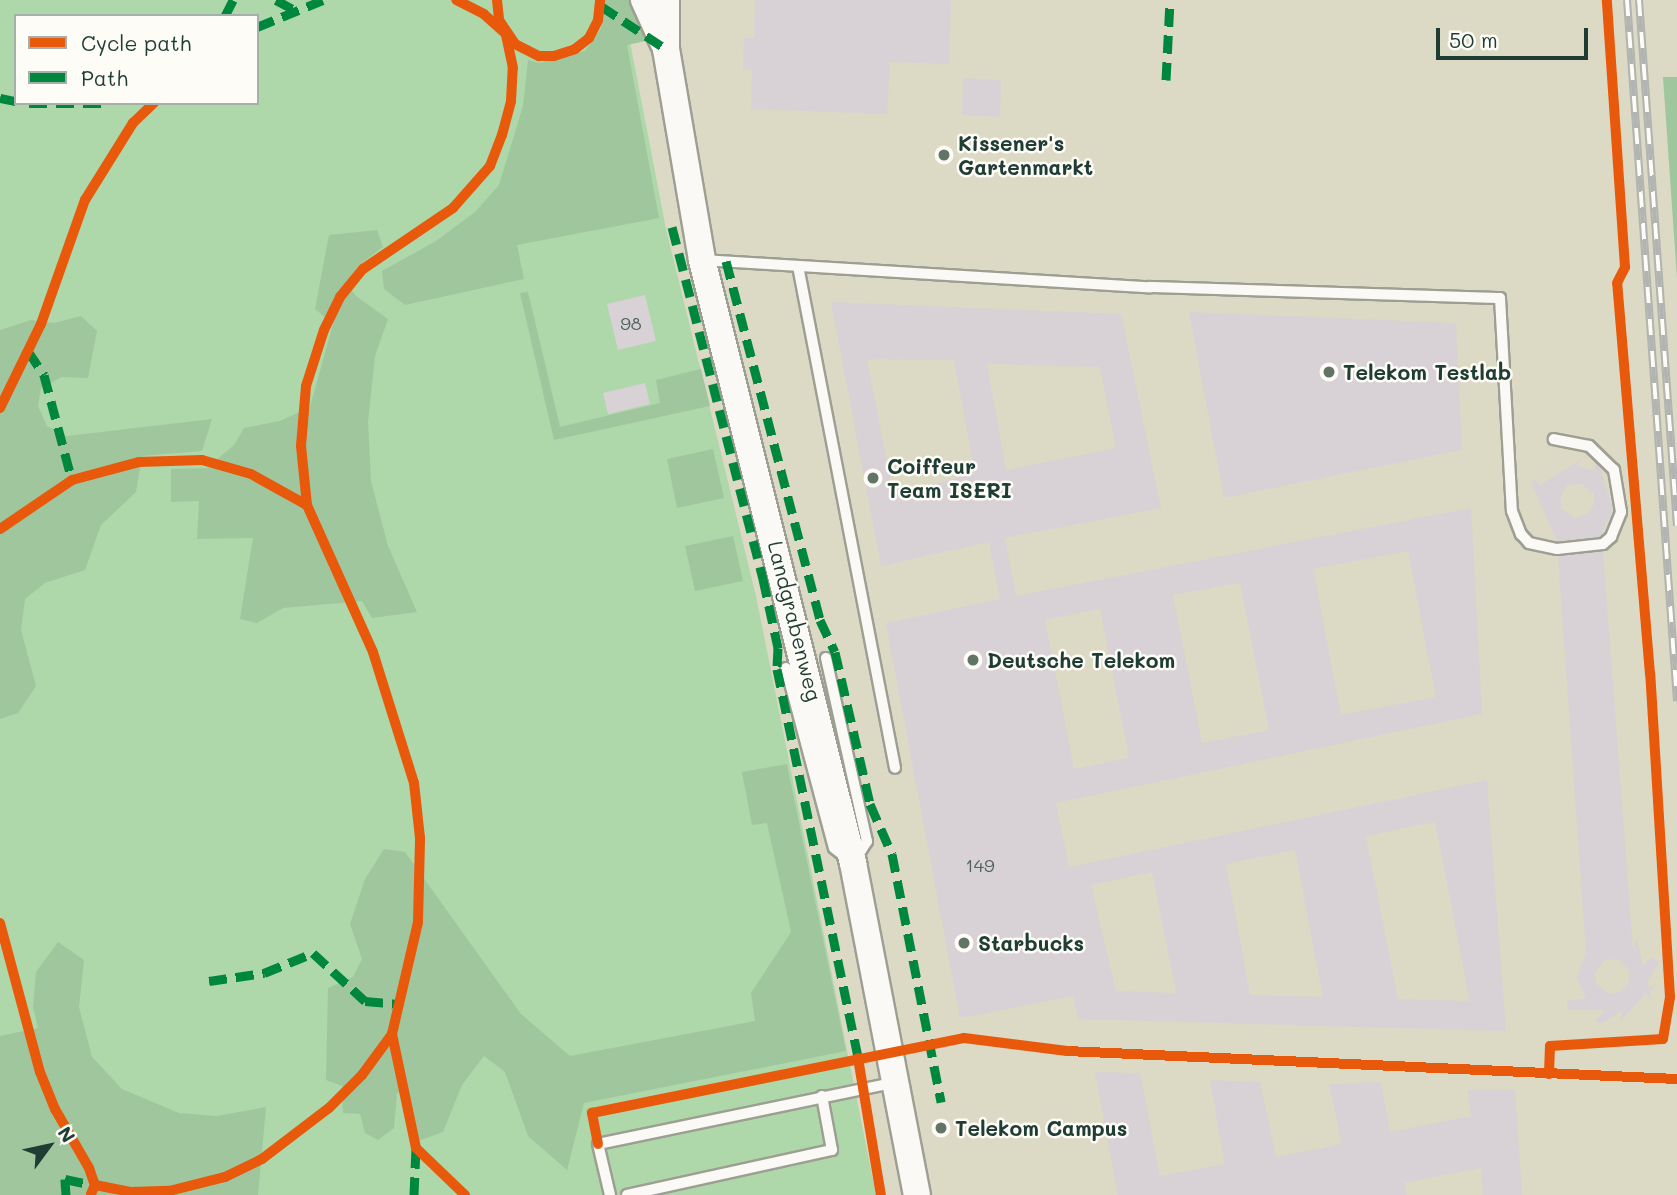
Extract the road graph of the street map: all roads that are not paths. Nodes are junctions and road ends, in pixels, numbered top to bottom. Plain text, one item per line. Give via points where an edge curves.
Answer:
1 (644, 0) edge
2 (666, 0) edge
3 (666, 49) junction
4 (702, 260) junction
5 (798, 265) junction
6 (1554, 439) dead end
7 (826, 658) dead end
8 (786, 668) dead end
9 (895, 768) dead end
10 (853, 863) junction
11 (897, 1082) junction
12 (822, 1096) junction
13 (610, 1195) edge
14 (627, 1195) edge
15 (917, 1195) edge

1 - 3 street, Landgrabenweg
2 - 3 street, Landgrabenweg
3 - 4 street, Landgrabenweg
4 - 5 lane
4 - 10 street, Landgrabenweg
5 - 6 lane via 1150,287 1500,298 1513,511 1521,534 1528,543 1558,550 1603,544 1611,537 1621,512 1614,471 1589,446
5 - 9 lane
7 - 10 lane via 867,841
8 - 10 lane via 834,848
10 - 11 street, Landgrabenweg
11 - 12 lane
11 - 15 street, Landgrabenweg
12 - 13 lane via 598,1144
12 - 14 lane via 832,1150

